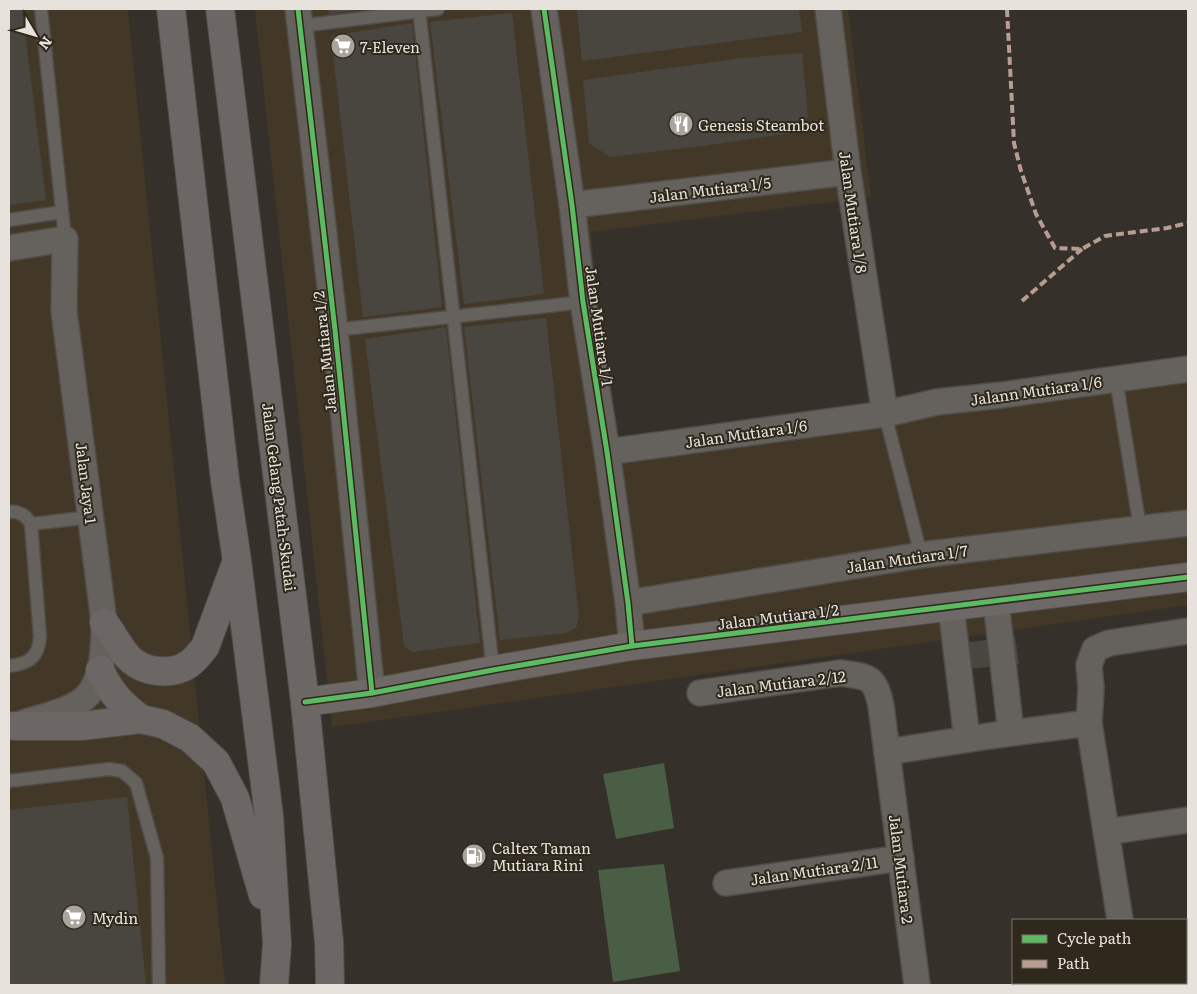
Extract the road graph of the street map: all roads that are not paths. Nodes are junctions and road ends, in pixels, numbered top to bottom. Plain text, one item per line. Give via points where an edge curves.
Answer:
1 (41, 9) edge
2 (171, 9) edge
3 (220, 9) edge
4 (438, 9) edge
5 (544, 9) edge
6 (828, 9) edge
7 (419, 10) edge
8 (299, 18) edge
9 (848, 172) junction
10 (572, 205) junction
11 (62, 212) junction
12 (9, 220) edge
13 (65, 239) junction
14 (9, 248) edge
15 (583, 302) junction
16 (454, 315) junction
17 (335, 330) junction
18 (1188, 369) edge
19 (1116, 379) junction
20 (885, 414) junction
21 (607, 452) junction
22 (9, 512) edge
23 (92, 517) junction
24 (1188, 523) edge
25 (31, 524) junction
26 (1140, 528) junction
27 (921, 555) junction
28 (237, 561) junction
29 (1188, 577) edge
30 (996, 602) junction
31 (628, 603) junction
32 (951, 607) junction
33 (104, 622) junction
34 (1188, 631) edge
35 (632, 646) junction
36 (9, 666) edge
37 (100, 670) junction
38 (492, 670) junction
39 (862, 676) joint
40 (372, 693) junction
41 (700, 693) dead end
42 (305, 702) junction
43 (141, 719) junction
44 (1089, 723) junction
45 (11, 726) edge
46 (1011, 733) junction
47 (967, 739) junction
48 (887, 752) junction
49 (9, 780) edge
50 (1188, 820) edge
51 (1106, 832) junction
52 (901, 858) junction
53 (726, 883) dead end
54 (1120, 919) edge
55 (277, 944) junction
56 (160, 985) edge
57 (274, 985) edge
58 (330, 985) edge
59 (917, 985) edge

1 - 11 lane
2 - 28 main road
3 - 42 main road, Jalan Gelang Patah-Skudai
4 - 7 lane
5 - 10 street, Jalan Mutiara 1/1
6 - 9 street, Jalan Mutiara 1/8
7 - 8 lane
7 - 16 lane
8 - 17 street, Jalan Mutiara 1/2
9 - 10 street, Jalan Mutiara 1/5
9 - 20 street, Jalan Mutiara 1/8
10 - 15 street, Jalan Mutiara 1/1
11 - 12 lane
11 - 13 lane
13 - 14 street
13 - 23 street, Jalan Jaya 1 via 64,311
15 - 16 lane
15 - 21 street, Jalan Mutiara 1/1
16 - 17 lane
16 - 38 lane
17 - 40 street, Jalan Mutiara 1/2
18 - 19 street, Jalann Mutiara 1/6
19 - 20 street, Jalann Mutiara 1/6 via 937,402
19 - 26 lane
20 - 21 street, Jalan Mutiara 1/6
20 - 27 lane
21 - 31 street, Jalan Mutiara 1/1
22 - 25 lane via 20,513
23 - 25 lane
23 - 33 street, Jalan Jaya 1
24 - 26 street, Jalan Mutiara 1/7
25 - 36 lane via 40,646 28,661
26 - 27 street, Jalan Mutiara 1/7
27 - 31 street, Jalan Mutiara 1/7
28 - 33 main road via 205,647 187,665 173,671 154,671 139,666 128,657
28 - 55 main road via 269,816
29 - 30 street, Jalan Mutiara 1/2
30 - 32 street, Jalan Mutiara 1/2
30 - 46 street
31 - 35 street, Jalan Mutiara 1/1
32 - 35 street, Jalan Mutiara 1/2
32 - 47 street
33 - 37 street, Jalan Jaya 1
34 - 44 street via 1110,643 1095,649 1089,665
35 - 38 street, Jalan Mutiara 1/2
37 - 43 main road via 112,692
37 - 45 street, Jalan Jaya 1 via 95,685 78,704
38 - 40 street, Jalan Mutiara 1/2
39 - 41 street, Jalan Mutiara 2/12 via 841,674
39 - 48 street, Jalan Mutiara 2 via 877,688
40 - 42 street, Jalan Mutiara 1/2
42 - 58 main road, Jalan Gelang Patah-Skudai via 329,942
43 - 45 main road via 81,726
43 - 55 main road via 163,724 190,738 216,762 235,798
44 - 46 street
44 - 51 street
46 - 47 street
47 - 48 street
48 - 52 street, Jalan Mutiara 2
49 - 56 lane via 108,769 122,771 136,783 157,858
50 - 51 street
51 - 54 street
52 - 53 street, Jalan Mutiara 2/11
52 - 59 street, Jalan Mutiara 2
55 - 57 main road

